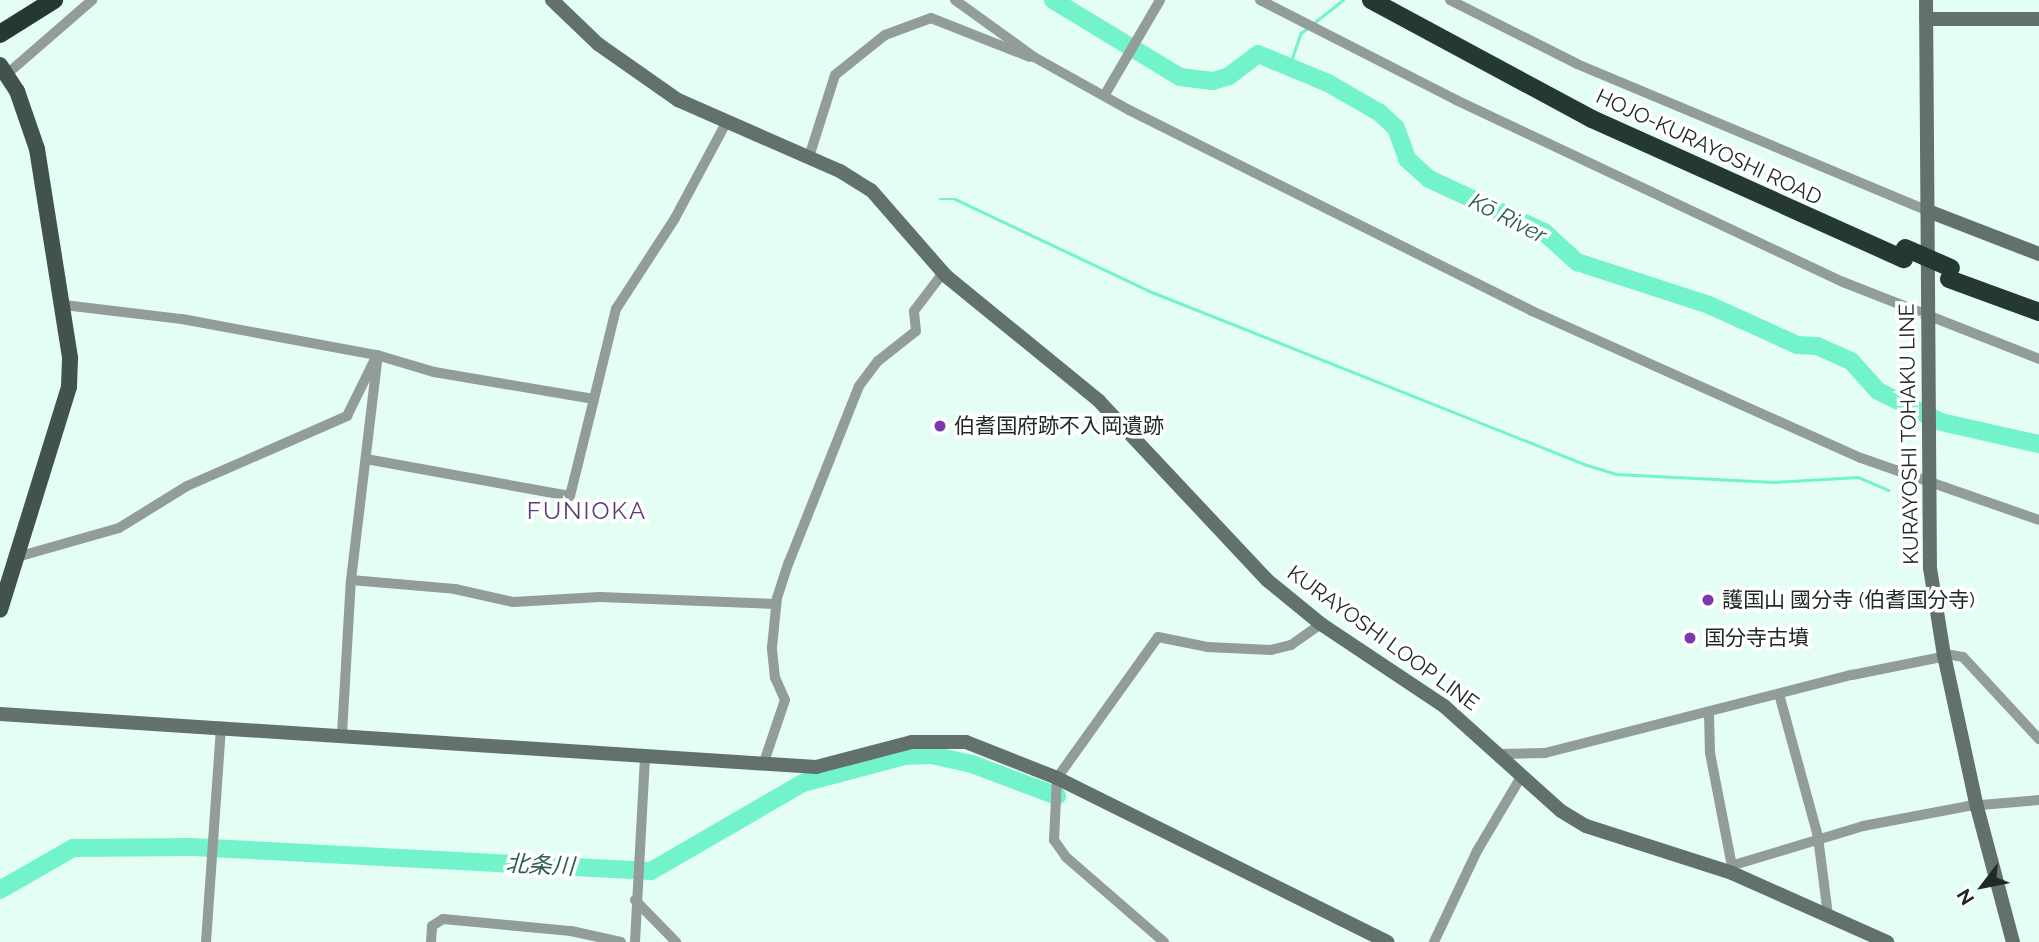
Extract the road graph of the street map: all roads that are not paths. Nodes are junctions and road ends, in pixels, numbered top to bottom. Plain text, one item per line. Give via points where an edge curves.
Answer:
1 (32, 0) edge
2 (54, 0) edge
3 (92, 0) edge
4 (552, 0) edge
5 (955, 0) edge
6 (1160, 0) edge
7 (1260, 0) edge
8 (1371, 0) edge
9 (1392, 0) edge
10 (1450, 0) edge
11 (1926, 0) edge
12 (1926, 19) junction
13 (2039, 19) edge
14 (0, 20) edge
15 (0, 34) edge
16 (1034, 57) junction
17 (4, 69) edge
18 (1104, 96) junction
19 (726, 123) junction
20 (809, 157) junction
21 (1927, 211) junction
22 (1905, 254) junction
23 (2039, 254) edge
24 (943, 273) junction
25 (1950, 273) junction
26 (2039, 302) edge
27 (64, 305) junction
28 (2039, 312) edge
29 (1928, 317) junction
30 (377, 355) junction
31 (2039, 359) edge
32 (594, 399) junction
33 (366, 459) junction
34 (1930, 475) junction
35 (2039, 520) edge
36 (18, 557) junction
37 (351, 580) junction
38 (776, 604) junction
39 (0, 610) edge
40 (1321, 624) junction
41 (1944, 655) junction
42 (1779, 694) junction
43 (1709, 713) junction
44 (0, 714) edge
45 (221, 727) junction
46 (342, 734) junction
47 (2039, 739) edge
48 (1498, 754) junction
49 (645, 755) junction
50 (764, 762) junction
51 (1521, 776) junction
52 (1057, 778) junction
53 (2039, 800) edge
54 (1977, 807) junction
55 (1818, 837) junction
56 (1733, 869) junction
57 (635, 900) junction
58 (1828, 915) junction
59 (206, 942) edge
60 (431, 942) edge
61 (621, 942) edge
62 (635, 942) edge
63 (676, 942) edge
64 (1164, 942) edge
65 (1388, 942) edge
66 (1434, 942) edge
67 (1887, 942) edge
68 (2013, 942) edge

1 - 14 highway
2 - 15 highway
3 - 17 street
4 - 19 main road, KURAYOSHI LOOP LINE via 634,71
5 - 16 street
6 - 18 street
7 - 29 street via 1638,187
8 - 22 highway, HOJO-KURAYOSHI ROAD via 1592,119
9 - 22 highway, HOJO-KURAYOSHI ROAD via 1598,110
10 - 21 street via 1577,64
11 - 12 main road, KURAYOSHI TOHAKU LINE
12 - 13 main road
12 - 21 main road, KURAYOSHI TOHAKU LINE
16 - 18 street
16 - 20 street via 951,30 931,18 885,35 835,75
17 - 27 main road via 37,149
18 - 34 street via 1532,312 1861,458
19 - 20 main road, KURAYOSHI LOOP LINE
19 - 32 street via 675,218 616,309
20 - 24 main road, KURAYOSHI LOOP LINE via 871,190
21 - 23 main road
21 - 29 main road, KURAYOSHI TOHAKU LINE
22 - 25 highway, HOJO-KURAYOSHI ROAD, bridge
24 - 38 street via 914,312 916,331 878,361 859,386
24 - 40 main road, KURAYOSHI LOOP LINE via 1099,401 1268,580
25 - 26 highway, HOJO-KURAYOSHI ROAD
25 - 28 highway, HOJO-KURAYOSHI ROAD
27 - 30 street via 110,307
27 - 36 main road via 69,387
29 - 31 street
29 - 34 main road, KURAYOSHI TOHAKU LINE
30 - 32 street via 434,372
30 - 33 street
30 - 36 street via 347,416 187,486 119,528
32 - 33 street via 570,496
33 - 37 street
34 - 35 street
34 - 41 main road, KURAYOSHI TOHAKU LINE via 1930,568
36 - 39 main road
37 - 38 street via 456,589 513,602 600,597
37 - 46 street
38 - 50 street via 772,647 775,678 785,701
40 - 48 main road, KURAYOSHI LOOP LINE via 1444,706
40 - 52 street via 1291,645 1271,650 1207,647 1158,637
41 - 42 street
41 - 47 street via 1963,657
41 - 54 main road, KURAYOSHI TOHAKU LINE
42 - 43 street
42 - 55 street
43 - 48 street via 1545,753
43 - 56 street via 1710,752
44 - 45 main road
45 - 46 main road
45 - 59 street
46 - 49 main road
48 - 51 main road, KURAYOSHI LOOP LINE
49 - 50 main road
49 - 57 street
50 - 52 main road via 816,767 935,739 966,742
51 - 56 main road, KURAYOSHI LOOP LINE via 1586,826
51 - 66 street via 1478,850
52 - 64 street via 1054,839 1066,857
52 - 65 main road
53 - 54 street
54 - 55 street
54 - 68 main road, KURAYOSHI TOHAKU LINE
55 - 56 street
55 - 58 street
56 - 58 main road, KURAYOSHI LOOP LINE
57 - 62 street
57 - 63 street
58 - 67 main road, KURAYOSHI LOOP LINE
60 - 61 street via 432,926 443,919 571,931

